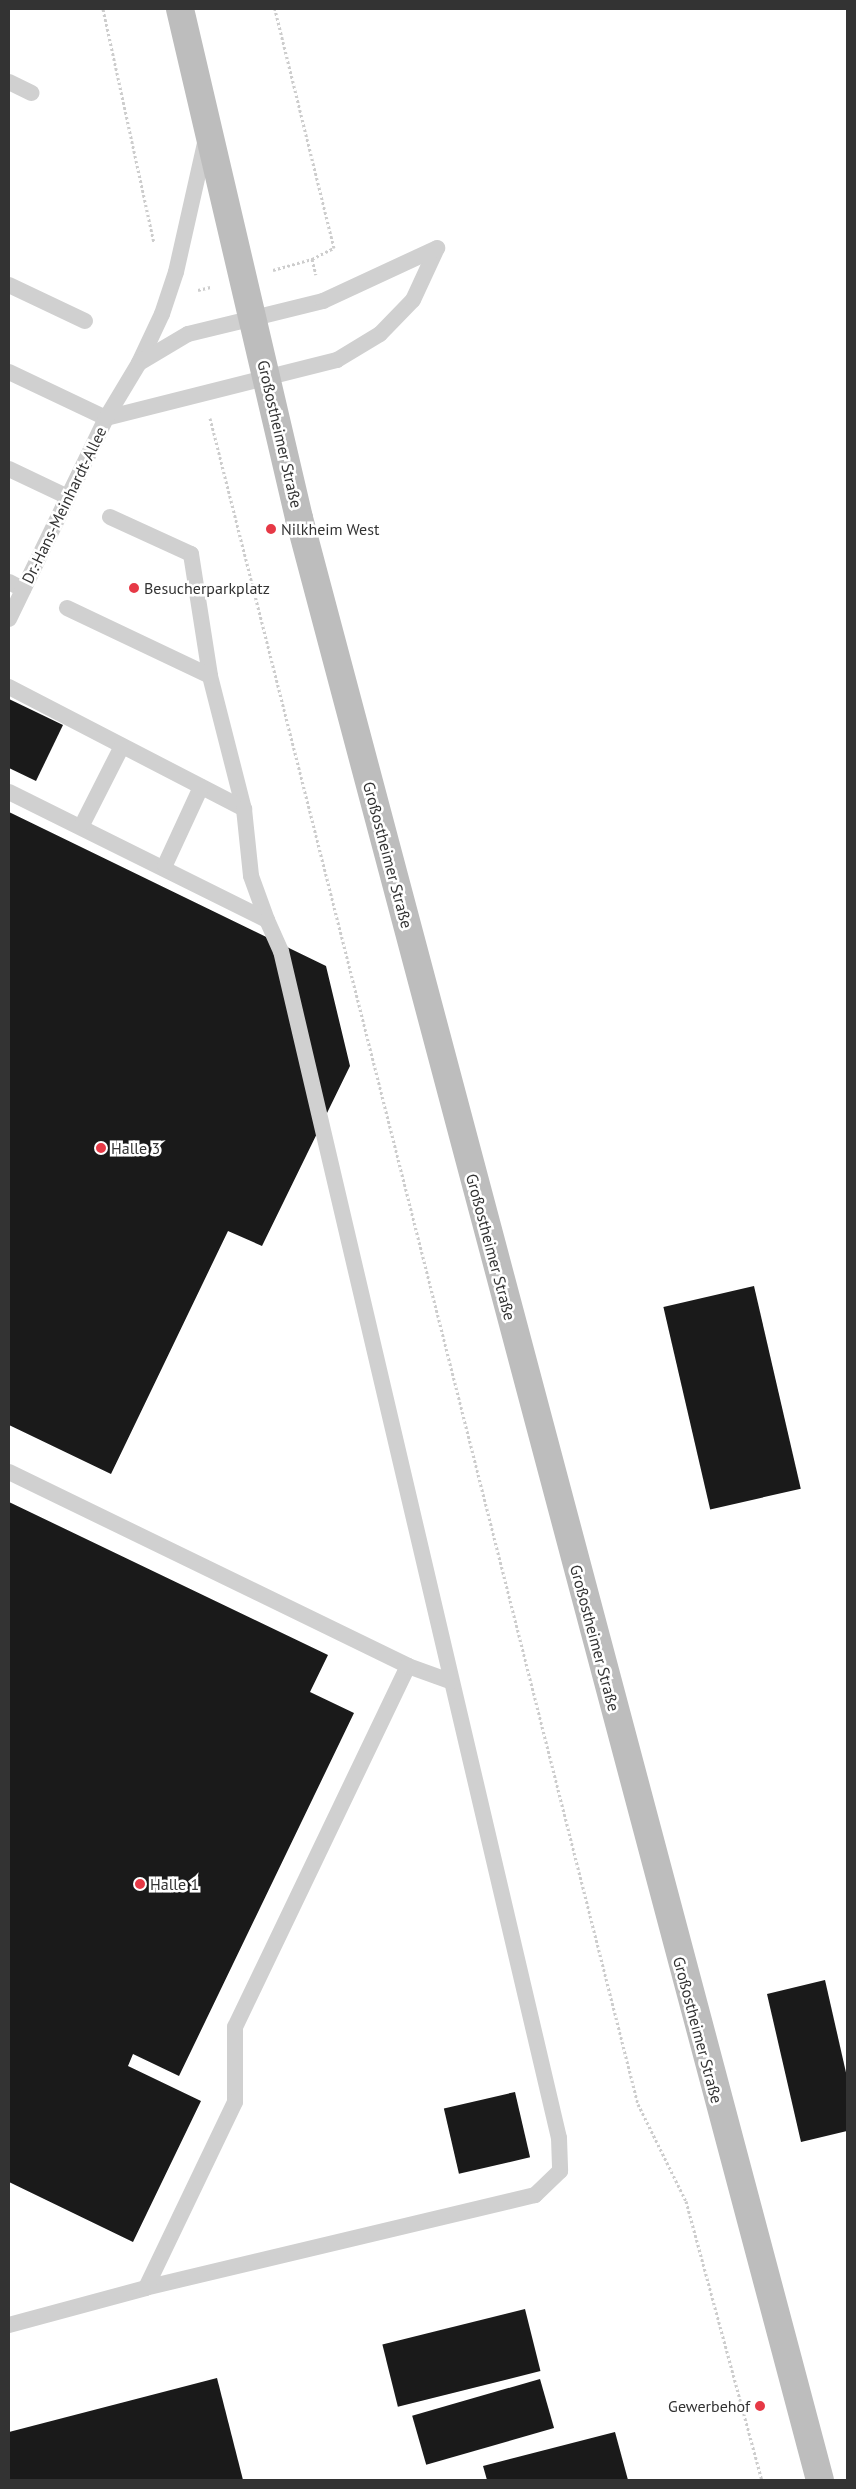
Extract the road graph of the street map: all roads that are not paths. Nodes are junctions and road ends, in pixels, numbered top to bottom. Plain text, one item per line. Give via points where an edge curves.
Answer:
1 (180, 9) edge
2 (9, 82) edge
3 (32, 93) dead end
4 (209, 127) junction
5 (9, 285) edge
6 (255, 318) junction
7 (85, 321) dead end
8 (140, 364) junction
9 (9, 372) edge
10 (267, 378) junction
11 (106, 418) junction
12 (9, 469) edge
13 (68, 497) junction
14 (110, 517) dead end
15 (16, 586) edge
16 (67, 608) dead end
17 (9, 619) edge
18 (210, 676) junction
19 (9, 687) edge
20 (122, 746) junction
21 (201, 787) junction
22 (9, 792) edge
23 (244, 809) junction
24 (83, 823) dead end
25 (164, 865) dead end
26 (267, 920) junction
27 (9, 1472) edge
28 (408, 1666) junction
29 (450, 1681) junction
30 (146, 2288) junction
31 (9, 2325) edge
32 (820, 2480) edge

1 - 4 main road, Großostheimer Straße
2 - 3 lane
4 - 6 main road, Großostheimer Straße
4 - 8 lane via 176,272
5 - 7 lane
6 - 8 lane, Dr.-Hans-Meinhardt-Allee via 188,334
6 - 10 main road, Großostheimer Straße
6 - 10 lane, Dr.-Hans-Meinhardt-Allee via 323,301 437,248 413,300 380,334 337,360
8 - 11 lane, Dr.-Hans-Meinhardt-Allee
9 - 11 lane
10 - 11 lane, Dr.-Hans-Meinhardt-Allee
10 - 32 main road, Großostheimer Straße via 299,518 404,919
11 - 13 lane, Dr.-Hans-Meinhardt-Allee
12 - 13 lane
13 - 15 lane, Dr.-Hans-Meinhardt-Allee
14 - 18 lane via 191,554
15 - 17 lane, Dr.-Hans-Meinhardt-Allee
16 - 18 lane
18 - 23 lane
19 - 20 lane
20 - 21 lane
20 - 24 lane
21 - 23 lane
21 - 25 lane
22 - 26 lane
23 - 26 lane via 251,876
26 - 29 lane via 281,951
27 - 28 lane
28 - 29 lane
28 - 30 lane via 235,2027 235,2102
29 - 30 lane via 560,2138 560,2171 535,2195
30 - 31 lane

